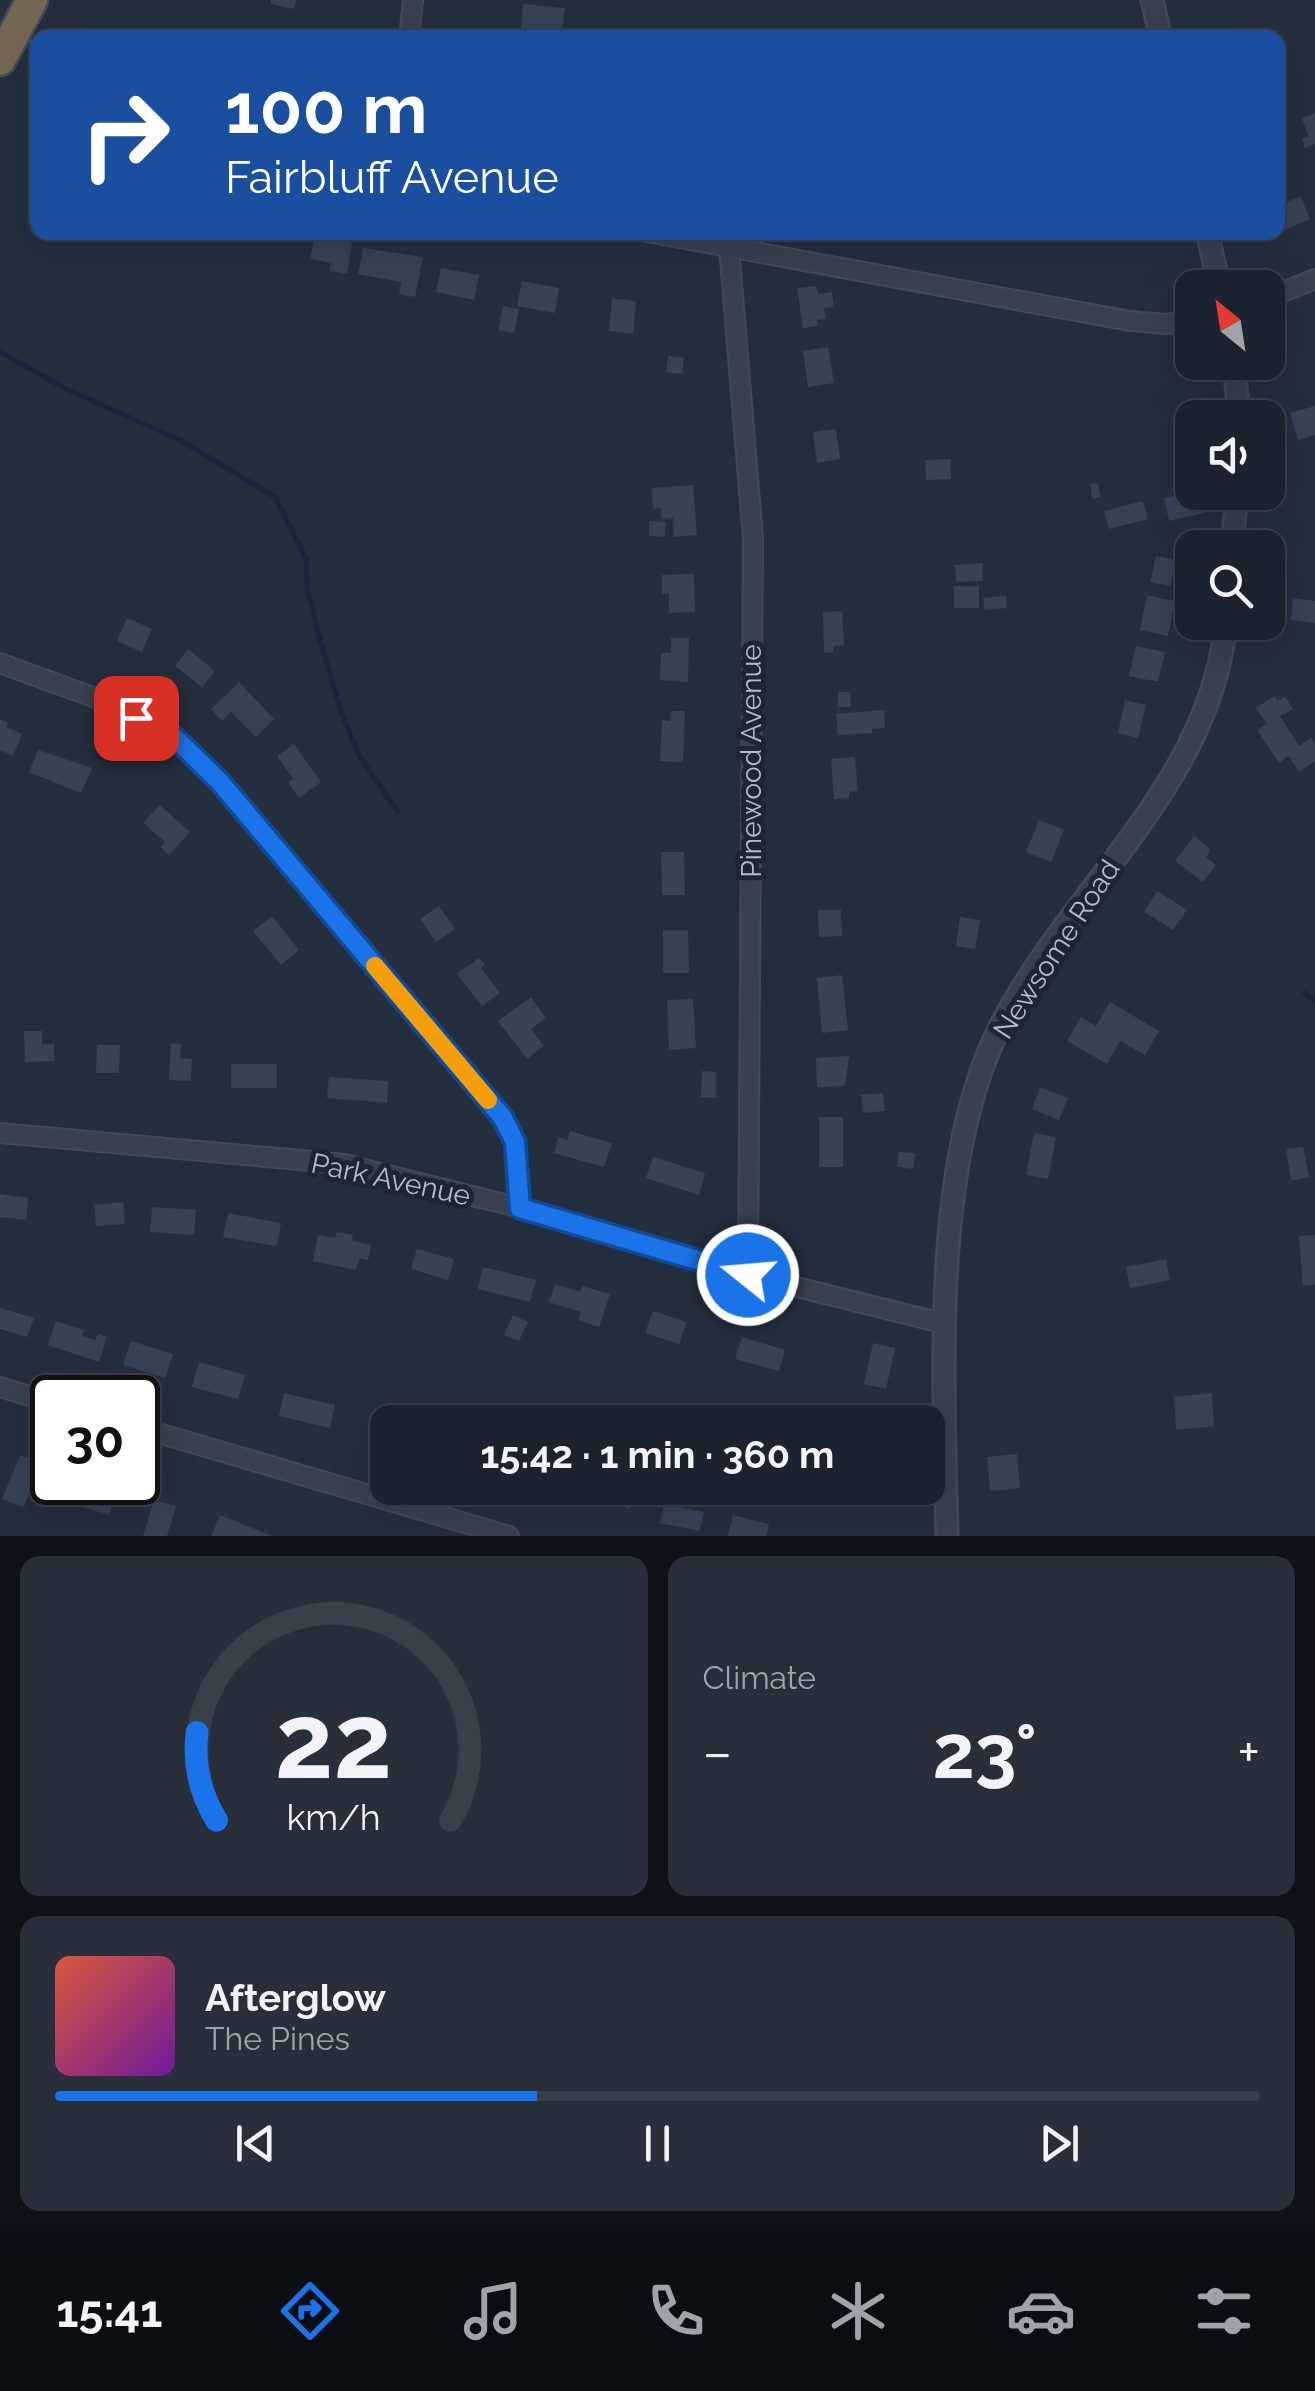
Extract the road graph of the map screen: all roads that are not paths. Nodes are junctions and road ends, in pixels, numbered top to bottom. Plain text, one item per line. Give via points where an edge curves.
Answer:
1 (32, 0) edge
2 (413, 0) edge
3 (1152, 0) edge
4 (411, 30) edge
5 (1159, 30) edge
6 (0, 60) edge
7 (691, 240) edge
8 (1209, 240) edge
9 (729, 247) junction
10 (1216, 270) edge
11 (1315, 280) edge
12 (1285, 291) edge
13 (1175, 323) edge
14 (1222, 640) edge
15 (0, 663) edge
16 (0, 1132) edge
17 (520, 1208) junction
18 (748, 1275) junction
19 (946, 1324) junction
20 (0, 1387) edge
21 (30, 1396) edge
22 (160, 1434) edge
23 (509, 1536) edge
24 (947, 1536) edge

1 - 6 highway
2 - 4 street
3 - 5 street
7 - 9 street
8 - 10 street
9 - 13 street via 1130,321
9 - 18 street, Pinewood Avenue via 753,538
11 - 12 street
14 - 19 street, Newsome Road via 1210,697 1186,750 1014,1001 982,1067 963,1132
15 - 17 street via 172,735 220,782 503,1118 515,1142
16 - 17 street, Park Avenue via 344,1164
17 - 18 street, Park Avenue
18 - 19 street, Park Avenue
19 - 24 street, Newsome Road
20 - 21 street
22 - 23 street

